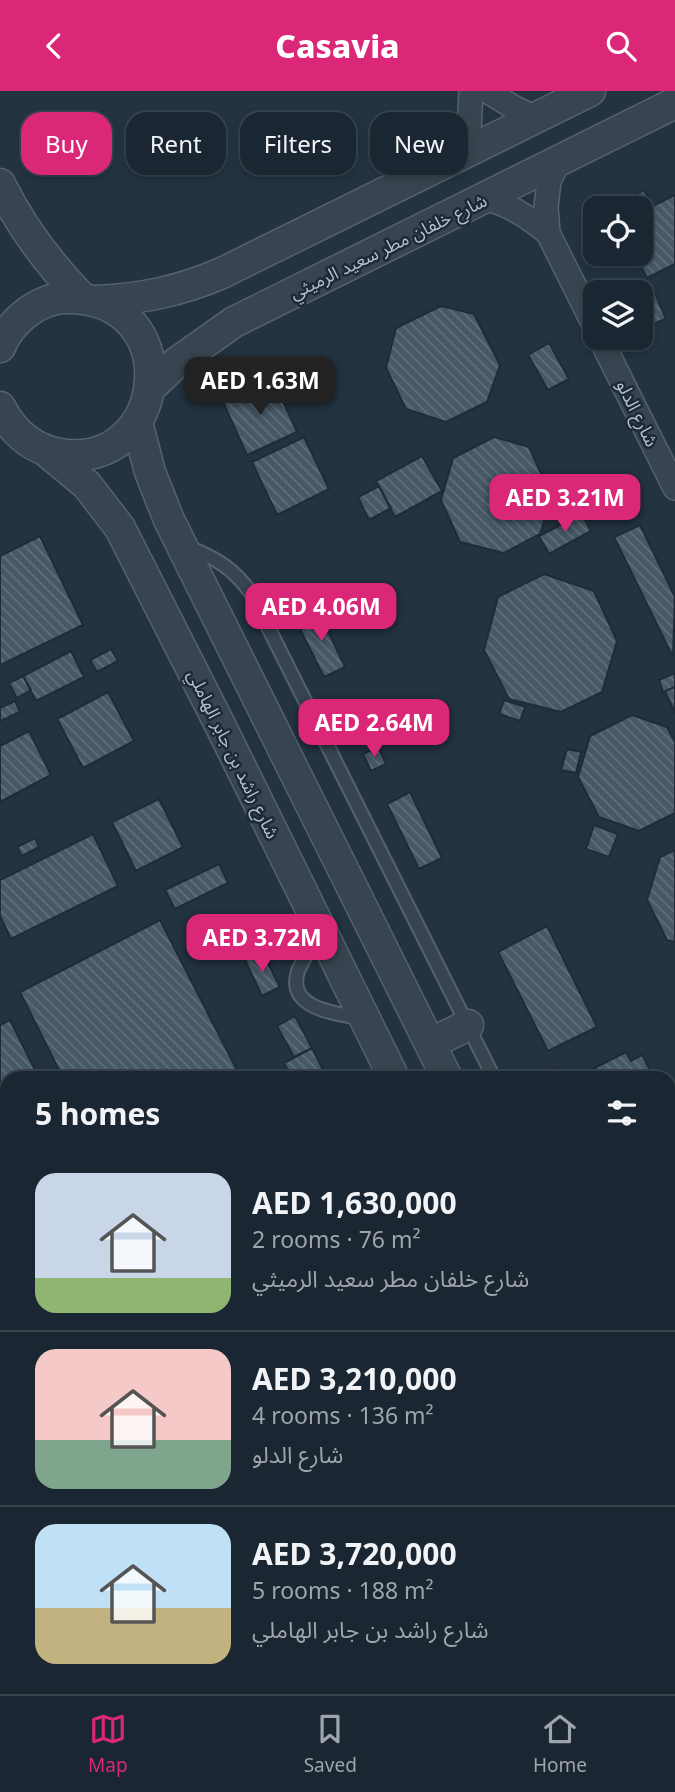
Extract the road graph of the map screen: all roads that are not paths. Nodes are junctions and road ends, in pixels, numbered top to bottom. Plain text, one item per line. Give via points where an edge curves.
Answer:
1 (471, 91) edge
2 (487, 91) edge
3 (590, 91) edge
4 (675, 103) edge
5 (537, 118) junction
6 (468, 152) joint
7 (559, 161) junction
8 (421, 175) edge
9 (0, 184) edge
10 (485, 198) junction
11 (548, 233) junction
12 (89, 299) junction
13 (583, 303) edge
14 (1, 334) edge
15 (606, 350) edge
16 (151, 387) junction
17 (0, 407) edge
18 (137, 422) junction
19 (23, 444) edge
20 (675, 488) edge
21 (181, 544) junction
22 (320, 928) junction
23 (365, 1019) junction
24 (468, 1025) junction
25 (430, 1044) junction
26 (391, 1071) edge
27 (444, 1071) edge
28 (491, 1071) edge

1 - 6 street
2 - 5 street
3 - 5 street
4 - 7 street, شارع خلفان مطر سعيد الرميثي
5 - 6 street
7 - 10 street, شارع خلفان مطر سعيد الرميثي
7 - 11 street via 549,181
8 - 12 street via 192,286 161,295
9 - 12 street via 44,257
10 - 11 street via 505,204
10 - 16 street, شارع خلفان مطر سعيد الرميثي via 234,322
11 - 13 street
12 - 14 street via 58,299 36,306
12 - 16 street via 117,310 133,325 145,344
15 - 20 street, شارع الدلو
16 - 18 street
17 - 19 street, شارع راشد بن جابر الهاملي
18 - 19 street via 119,440 96,452 71,456
18 - 21 street via 159,497
19 - 22 street, شارع راشد بن جابر الهاملي via 87,485 120,528
21 - 24 lane via 224,563 251,593
21 - 25 street
22 - 23 street, شارع راشد بن جابر الهاملي
22 - 23 lane via 298,971 298,991 315,1008
23 - 26 street, شارع راشد بن جابر الهاملي
24 - 25 street
24 - 28 lane
25 - 27 street

